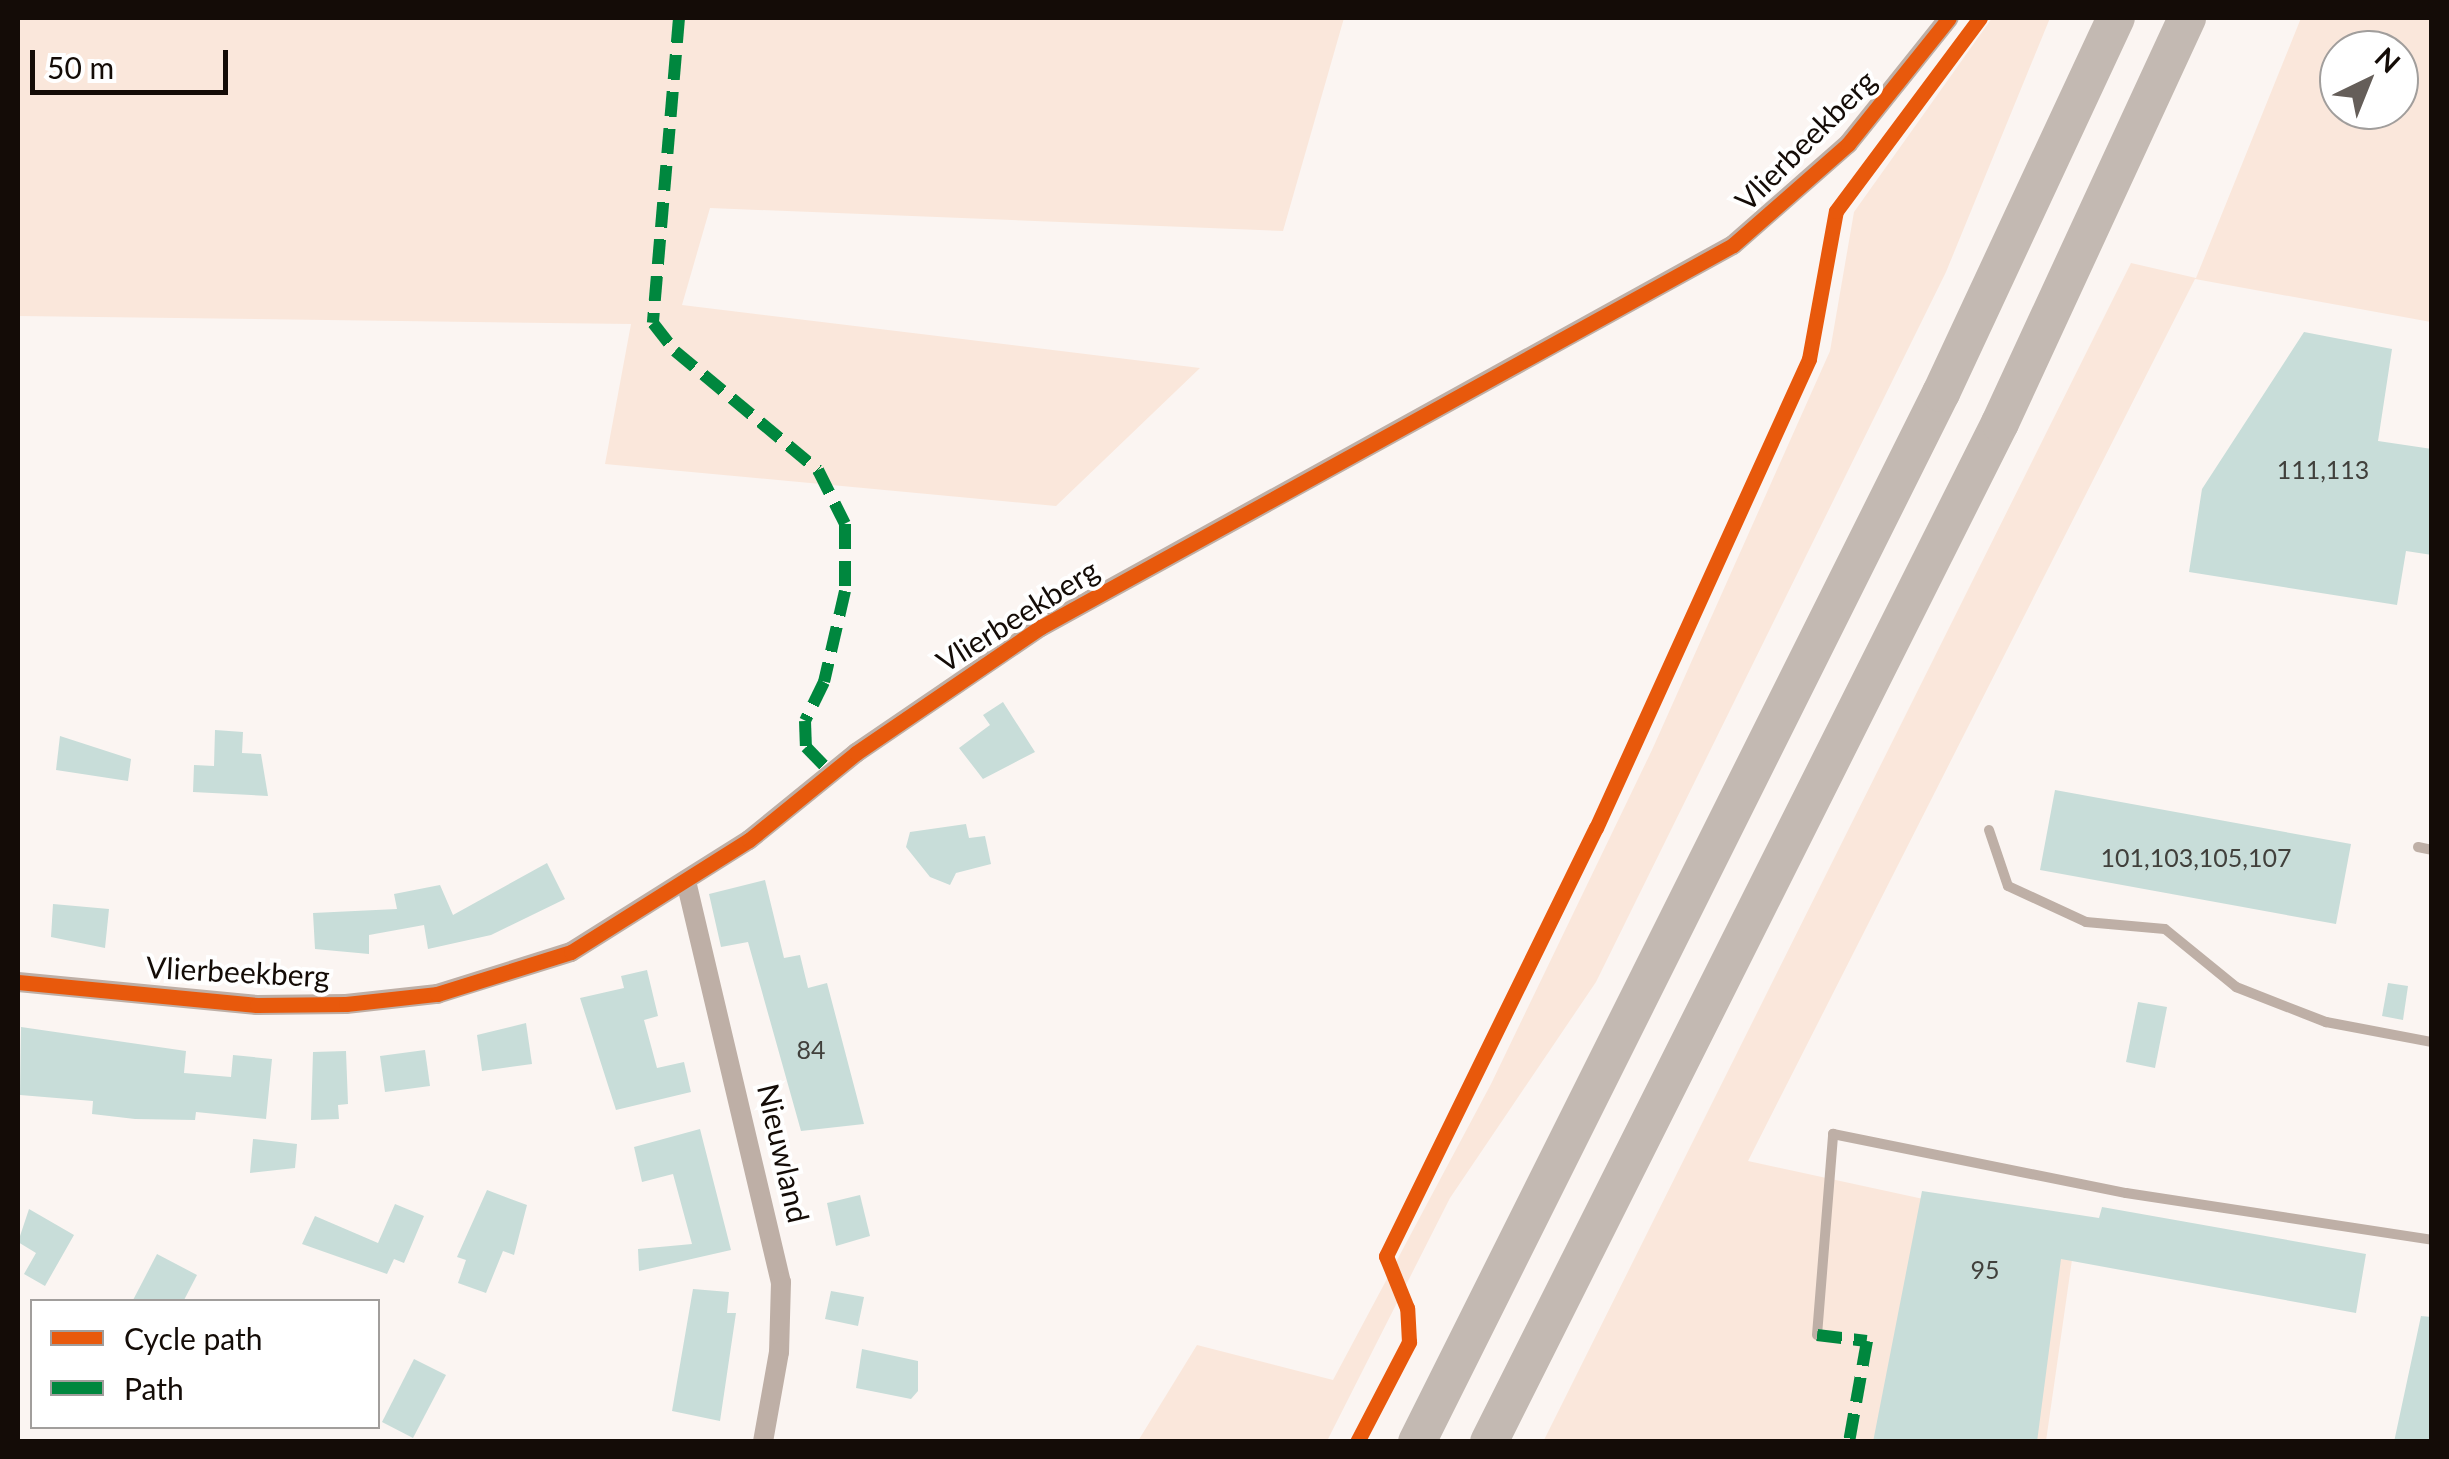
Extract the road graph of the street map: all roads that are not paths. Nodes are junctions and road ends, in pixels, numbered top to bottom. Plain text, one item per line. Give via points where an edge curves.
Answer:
1 (1949, 18) edge
2 (2116, 18) edge
3 (2187, 18) edge
4 (1989, 830) dead end
5 (2418, 847) dead end
6 (2432, 850) edge
7 (686, 881) junction
8 (18, 982) edge
9 (2432, 1042) edge
10 (2432, 1240) edge
11 (1817, 1335) dead end
12 (762, 1442) edge
13 (1417, 1442) edge
14 (1489, 1442) edge

1 - 7 street, Vlierbeekberg via 1848,144 1733,245 1041,628
2 - 13 highway via 1941,392
3 - 14 highway via 2000,423
4 - 9 lane via 2008,886 2086,922 2164,929 2236,987 2326,1022
5 - 6 lane
7 - 8 street, Vlierbeekberg via 571,952 437,994 257,1006
7 - 12 street, Nieuwland via 780,1282 780,1352
10 - 11 lane via 2126,1193 1833,1134

